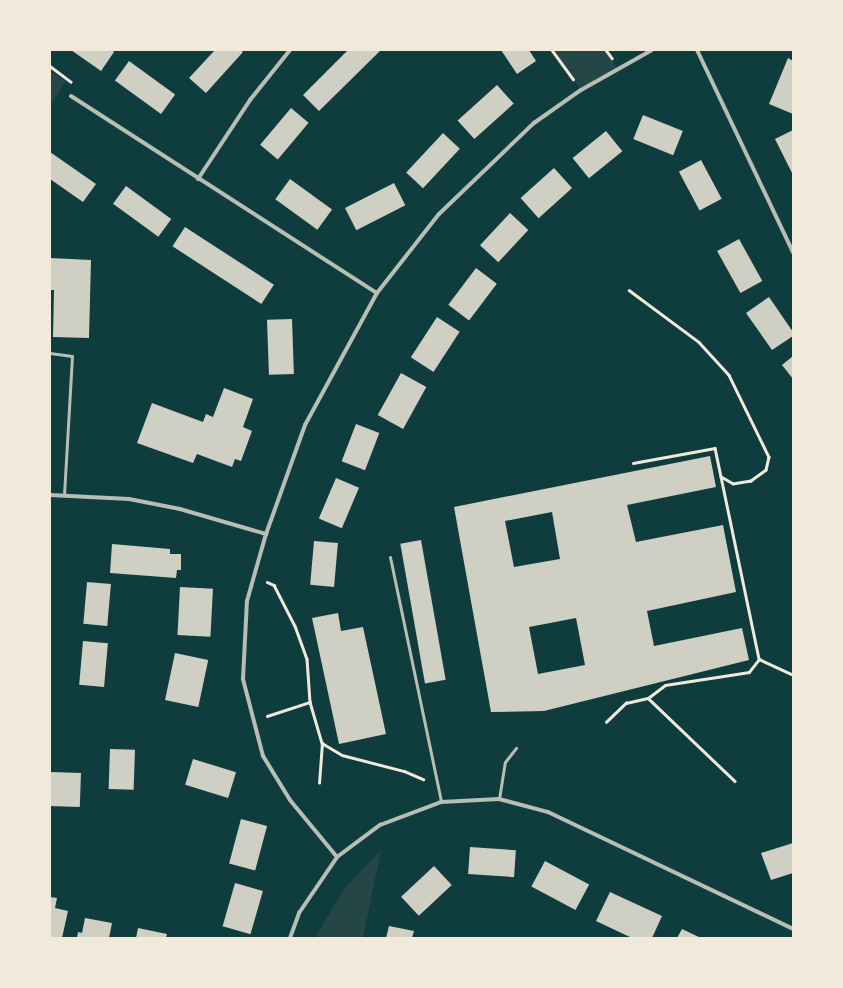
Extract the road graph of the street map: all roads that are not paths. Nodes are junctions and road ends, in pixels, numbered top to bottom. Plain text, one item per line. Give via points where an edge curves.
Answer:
1 (290, 50) edge
2 (652, 50) edge
3 (697, 50) edge
4 (72, 96) road end
5 (198, 179) junction
6 (793, 252) edge
7 (377, 293) junction
8 (50, 353) edge
9 (50, 495) edge
10 (64, 495) junction
11 (266, 534) junction
12 (390, 557) dead end
13 (516, 748) dead end
14 (499, 799) junction
15 (441, 802) junction
16 (337, 857) junction
17 (793, 929) edge
18 (290, 938) edge

1 - 5 street via 250,100
2 - 7 street via 582,90 534,123 439,214
3 - 6 street
4 - 5 street
5 - 7 street
7 - 11 street via 305,424
8 - 10 lane via 72,356
9 - 10 street
10 - 11 street via 129,499 180,509
11 - 16 street via 248,602 243,679 263,756 290,800
12 - 15 lane
13 - 14 lane via 505,762
14 - 15 street
14 - 17 street via 548,812
15 - 16 street via 380,826
16 - 18 street via 299,913

